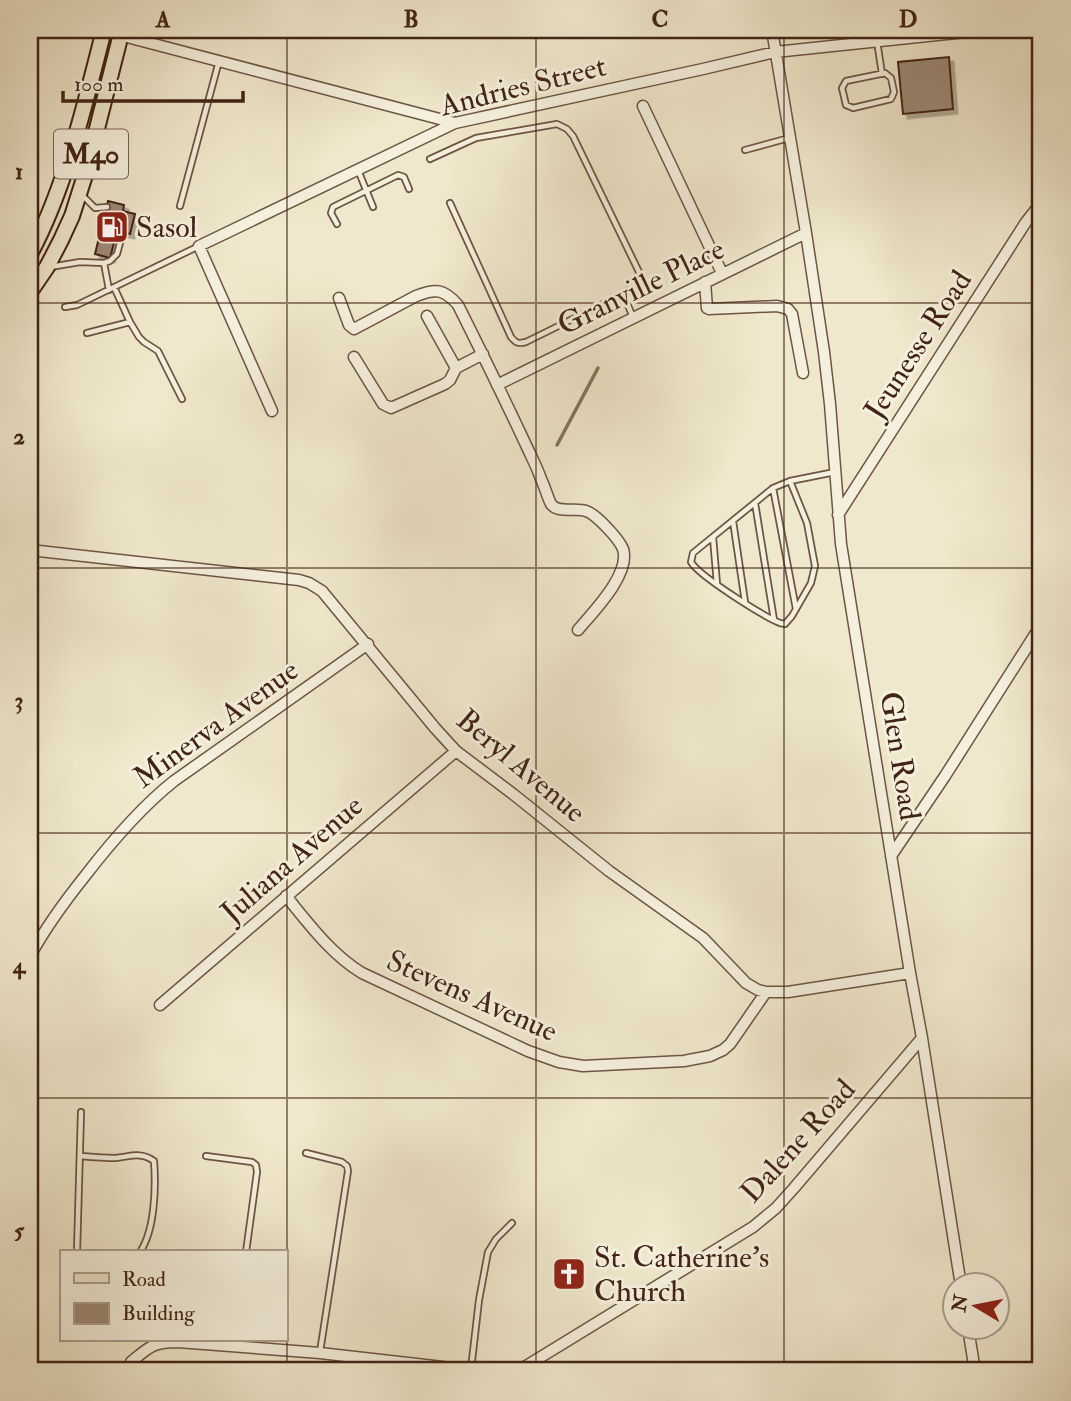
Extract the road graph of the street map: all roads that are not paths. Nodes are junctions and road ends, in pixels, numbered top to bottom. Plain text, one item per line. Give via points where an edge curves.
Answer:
1 (102, 30) edge
2 (772, 30) edge
3 (985, 30) edge
4 (122, 33) edge
5 (877, 41) junction
6 (775, 52) junction
7 (219, 61) junction
8 (882, 74) junction
9 (643, 106) dead end
10 (455, 123) junction
11 (790, 137) junction
12 (745, 150) dead end
13 (430, 159) dead end
14 (357, 170) junction
15 (409, 189) dead end
16 (366, 190) junction
17 (80, 193) junction
18 (450, 203) dead end
19 (1041, 203) edge
20 (180, 206) dead end
21 (107, 207) dead end
22 (373, 207) dead end
23 (337, 224) dead end
24 (123, 232) dead end
25 (806, 233) junction
26 (199, 246) junction
27 (30, 254) edge
28 (104, 263) junction
29 (47, 267) junction
30 (722, 273) junction
31 (705, 282) junction
32 (111, 288) junction
33 (30, 292) edge
34 (623, 293) junction
35 (339, 298) dead end
36 (65, 307) dead end
37 (427, 316) dead end
38 (633, 317) junction
39 (130, 322) junction
40 (87, 333) dead end
41 (483, 354) junction
42 (354, 357) dead end
43 (456, 368) junction
44 (803, 373) dead end
45 (497, 385) junction
46 (182, 399) dead end
47 (272, 411) dead end
48 (835, 471) junction
49 (790, 481) junction
50 (773, 488) junction
51 (754, 503) junction
52 (838, 514) junction
53 (733, 521) junction
54 (713, 537) junction
55 (30, 550) edge
56 (718, 585) junction
57 (745, 603) junction
58 (796, 610) junction
59 (774, 621) junction
60 (1041, 625) edge
61 (578, 630) dead end
62 (368, 644) junction
63 (456, 751) junction
64 (891, 856) junction
65 (286, 896) junction
66 (30, 956) edge
67 (910, 973) junction
68 (766, 992) junction
69 (160, 1005) dead end
70 (922, 1038) junction
71 (80, 1112) dead end
72 (306, 1153) dead end
73 (80, 1156) junction
74 (206, 1156) dead end
75 (512, 1223) dead end
76 (77, 1250) edge
77 (141, 1250) edge
78 (246, 1250) edge
79 (959, 1272) edge
80 (148, 1342) edge
81 (970, 1342) edge
82 (235, 1343) edge
83 (320, 1353) junction
84 (131, 1362) dead end
85 (454, 1369) edge
86 (475, 1371) edge
87 (518, 1371) edge
88 (975, 1371) edge

1 - 4 street
1 - 27 main road, M40 via 65,169
2 - 6 street, Glen Road
3 - 5 street, Andries Street
4 - 7 street
4 - 17 main road, M40
5 - 6 street, Andries Street
5 - 8 lane
6 - 10 street, Andries Street
6 - 11 street, Glen Road
7 - 10 street
7 - 20 lane
8 - 8 lane via 891,78 891,99 853,108 846,105 842,88 846,81
9 - 30 street
10 - 14 street, Andries Street
11 - 12 lane
11 - 25 street, Glen Road
13 - 34 lane via 476,138 563,126 573,136 639,272 636,283
14 - 16 lane
14 - 26 street, Andries Street
15 - 16 lane via 398,175
16 - 22 lane
16 - 23 lane via 332,207
17 - 21 lane via 95,208
17 - 29 main road, M40
18 - 34 lane via 515,342 526,342
19 - 52 street, Jeunesse Road
24 - 28 lane via 115,258
25 - 30 street, Granville Place
25 - 48 street, Glen Road
26 - 32 lane, Andries Street
26 - 47 street
28 - 29 lane
28 - 32 lane
29 - 33 main road, M40
30 - 31 street, Granville Place
31 - 38 street, Granville Place
31 - 44 street via 709,309 788,309
32 - 36 lane, Andries Street
32 - 39 lane
34 - 38 lane
35 - 41 street via 354,328 416,296 434,291 448,294
37 - 43 street
38 - 45 street, Granville Place
39 - 40 lane
39 - 46 lane via 139,337 158,351
41 - 43 street
41 - 45 street
42 - 43 street via 383,404 391,408 446,384
45 - 61 street via 550,502 555,508 590,512 624,551 618,579
48 - 49 lane
48 - 52 street, Glen Road
49 - 50 lane
49 - 58 lane via 807,523 815,565
50 - 51 lane
50 - 58 lane
51 - 53 lane
51 - 59 lane
52 - 64 street, Glen Road
53 - 54 lane
53 - 57 lane
54 - 56 lane
54 - 56 lane via 694,553 691,562
55 - 62 street, Beryl Avenue via 299,580 322,591
56 - 57 lane
57 - 59 lane
58 - 59 lane via 785,624
60 - 64 street
62 - 63 street, Beryl Avenue
62 - 66 street, Minerva Avenue via 157,795 103,852 58,910
63 - 65 street, Juliana Avenue
63 - 68 street, Beryl Avenue via 703,938 746,983
64 - 67 street, Glen Road
65 - 68 street, Stevens Avenue via 326,944 362,973 559,1062 596,1066 710,1056 730,1044
65 - 69 street, Juliana Avenue
67 - 68 street
67 - 70 street, Glen Road
70 - 79 street, Glen Road
70 - 87 street, Dalene Road via 766,1218
71 - 73 lane
72 - 83 lane via 342,1162 348,1171
73 - 76 lane
73 - 77 lane via 135,1154 154,1161 150,1234
74 - 78 lane via 256,1165
75 - 86 lane via 488,1252 479,1300
80 - 82 street
80 - 84 street
81 - 88 street
82 - 83 street
83 - 85 street
85 - 86 street

